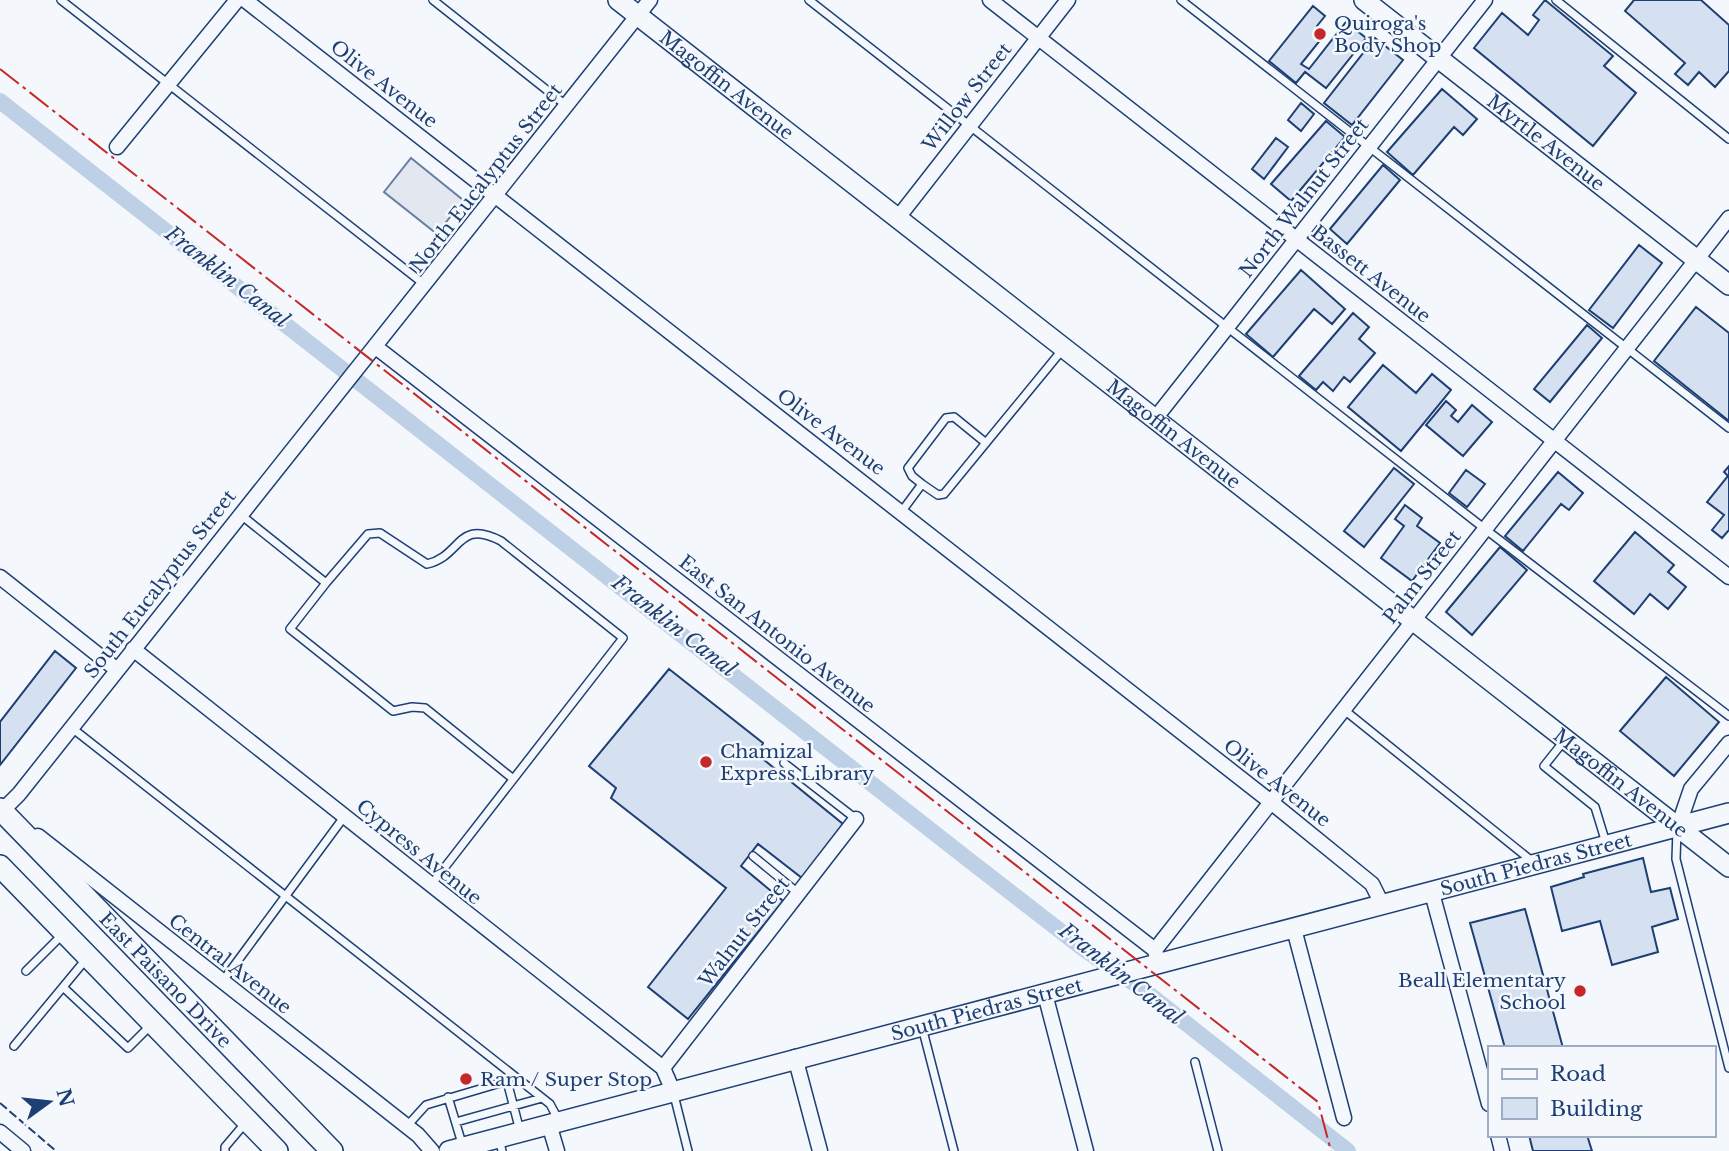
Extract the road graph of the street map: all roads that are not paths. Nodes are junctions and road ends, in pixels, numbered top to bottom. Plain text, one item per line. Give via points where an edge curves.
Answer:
1 (61, 0) edge
2 (237, 0) edge
3 (245, 0) edge
4 (433, 0) edge
5 (618, 0) edge
6 (650, 0) edge
7 (809, 0) edge
8 (990, 0) edge
9 (1068, 0) edge
10 (1181, 0) edge
11 (1364, 0) edge
12 (1485, 0) edge
13 (1556, 0) edge
14 (638, 16) junction
15 (1039, 38) junction
16 (1438, 58) junction
17 (169, 83) junction
18 (567, 106) junction
19 (970, 126) junction
20 (1729, 139) edge
21 (117, 147) dead end
22 (1369, 147) junction
23 (496, 196) junction
24 (1729, 218) edge
25 (897, 219) junction
26 (1297, 240) junction
27 (1696, 260) junction
28 (1729, 285) edge
29 (425, 286) junction
30 (1228, 326) junction
31 (377, 348) junction
32 (1063, 349) junction
33 (1627, 349) junction
34 (351, 379) joint
35 (1154, 420) junction
36 (1729, 428) edge
37 (1555, 441) junction
38 (986, 443) junction
39 (922, 484) junction
40 (902, 511) junction
41 (239, 514) junction
42 (1485, 529) junction
43 (0, 577) edge
44 (1729, 577) edge
45 (327, 583) junction
46 (1411, 622) junction
47 (133, 649) junction
48 (117, 669) junction
49 (1343, 709) junction
50 (1729, 716) edge
51 (71, 727) junction
52 (1565, 740) junction
53 (1729, 743) edge
54 (784, 763) dead end
55 (512, 778) junction
56 (1271, 802) junction
57 (1, 811) edge
58 (1729, 813) edge
59 (344, 816) junction
60 (856, 819) joint
61 (1678, 827) junction
62 (1608, 846) junction
63 (753, 856) dead end
64 (1538, 865) junction
65 (0, 866) edge
66 (1729, 867) edge
67 (431, 885) junction
68 (798, 893) junction
69 (1432, 893) junction
70 (286, 896) junction
71 (1383, 906) junction
72 (1294, 929) junction
73 (64, 933) junction
74 (88, 957) junction
75 (1157, 957) junction
76 (26, 971) dead end
77 (221, 983) junction
78 (63, 987) junction
79 (1045, 994) junction
80 (152, 1024) junction
81 (922, 1026) junction
82 (14, 1046) dead end
83 (795, 1057) junction
84 (1195, 1062) dead end
85 (663, 1068) junction
86 (1729, 1068) edge
87 (509, 1078) junction
88 (673, 1091) junction
89 (448, 1097) junction
90 (542, 1098) junction
91 (1488, 1100) edge
92 (514, 1106) junction
93 (1344, 1118) dead end
94 (247, 1121) junction
95 (456, 1122) junction
96 (554, 1123) junction
97 (407, 1126) junction
98 (0, 1132) edge
99 (520, 1132) junction
100 (501, 1144) edge
101 (456, 1149) edge
102 (23, 1151) edge
103 (225, 1151) edge
104 (277, 1151) edge
105 (332, 1151) edge
106 (432, 1151) edge
107 (556, 1151) edge
108 (688, 1151) edge
109 (820, 1151) edge
110 (954, 1151) edge
111 (1086, 1151) edge
112 (1219, 1151) edge

1 - 17 lane
2 - 17 street
3 - 23 street, Olive Avenue
4 - 18 lane
5 - 14 street, Magoffin Avenue
6 - 14 street, North Eucalyptus Street
7 - 19 lane
8 - 15 street, Bassett Avenue
9 - 15 street, Willow Street
10 - 22 lane
11 - 16 street, Myrtle Avenue
12 - 16 street, North Walnut Street
13 - 20 lane
14 - 18 street, North Eucalyptus Street
14 - 25 street, Magoffin Avenue
15 - 19 street, Willow Street
15 - 26 street, Bassett Avenue
16 - 22 street, North Walnut Street
16 - 27 street, Myrtle Avenue
17 - 21 street
17 - 29 lane
18 - 23 street, North Eucalyptus Street
19 - 25 street, Willow Street
19 - 30 lane
22 - 26 street, North Walnut Street
22 - 33 lane
23 - 29 street, North Eucalyptus Street
23 - 40 street, Olive Avenue
24 - 27 street, Palm Street
25 - 32 street, Magoffin Avenue
26 - 30 street, North Walnut Street
26 - 37 street, Bassett Avenue
27 - 28 street, Myrtle Avenue
27 - 33 street, Palm Street
29 - 31 street, North Eucalyptus Street
30 - 35 street, North Walnut Street
30 - 42 lane
31 - 34 street, North Eucalyptus Street
31 - 75 street, East San Antonio Avenue
32 - 35 street, Magoffin Avenue
32 - 38 lane
33 - 36 lane
33 - 37 street, Palm Street
34 - 41 street, South Eucalyptus Street
35 - 46 street, Magoffin Avenue
37 - 42 street, Palm Street
37 - 44 street, Bassett Avenue
38 - 39 lane via 944,494
38 - 39 lane via 954,417 946,418 908,468
39 - 40 lane
40 - 56 street, Olive Avenue
41 - 45 lane
41 - 47 street, South Eucalyptus Street
42 - 46 street, Palm Street
42 - 50 lane
43 - 48 street
45 - 55 lane via 290,629 393,711 425,708
45 - 55 lane via 368,534 380,533 427,564 439,561 469,534 484,532 623,638
46 - 49 street, Palm Street
46 - 52 street, Magoffin Avenue
47 - 48 street, South Eucalyptus Street
47 - 59 street, Cypress Avenue
48 - 51 street, South Eucalyptus Street
49 - 56 street, Palm Street
49 - 64 lane
51 - 57 street, South Eucalyptus Street
51 - 70 lane
52 - 61 street, Magoffin Avenue
52 - 62 lane via 1544,766 1595,807
53 - 61 street via 1691,789
54 - 60 lane
55 - 67 lane
56 - 71 street, Olive Avenue via 1372,884
56 - 75 street, Palm Street
57 - 77 street, Central Avenue
57 - 105 main road, East Paisano Drive
58 - 61 street, South Piedras Street
59 - 67 street, Cypress Avenue
59 - 70 lane
60 - 68 street, Walnut Street
61 - 62 street, South Piedras Street
61 - 66 street, Magoffin Avenue
61 - 86 lane via 1676,859
62 - 64 street, South Piedras Street
63 - 68 lane
64 - 69 street, South Piedras Street
65 - 73 main road, East Paisano Drive
67 - 85 street, Cypress Avenue
68 - 85 street, Walnut Street
69 - 71 street, South Piedras Street
69 - 91 street
70 - 77 lane
70 - 87 lane
71 - 72 street, South Piedras Street
72 - 75 street, South Piedras Street
72 - 93 street
73 - 74 main road, East Paisano Drive
73 - 76 lane
74 - 78 lane
74 - 80 main road, East Paisano Drive
75 - 79 street, South Piedras Street via 1138,970
77 - 97 street, Central Avenue
78 - 80 lane via 128,1048
78 - 82 lane
79 - 81 street, South Piedras Street
79 - 111 street
80 - 94 main road, East Paisano Drive
81 - 83 street, South Piedras Street
81 - 110 lane
83 - 88 street, South Piedras Street
83 - 109 street
84 - 112 lane
85 - 88 street, Cypress Avenue
87 - 89 lane via 487,1089
87 - 90 lane
87 - 92 lane
88 - 96 street, South Piedras Street
88 - 108 lane
89 - 95 lane
89 - 97 lane via 426,1105
90 - 92 lane
90 - 96 lane via 550,1104
92 - 95 lane via 492,1108
92 - 99 lane
94 - 103 lane
94 - 104 main road, East Paisano Drive
95 - 101 lane
96 - 99 street, South Piedras Street
96 - 107 street
97 - 106 street, Central Avenue
98 - 102 street
99 - 100 street, South Piedras Street
100 - 101 street, South Piedras Street

